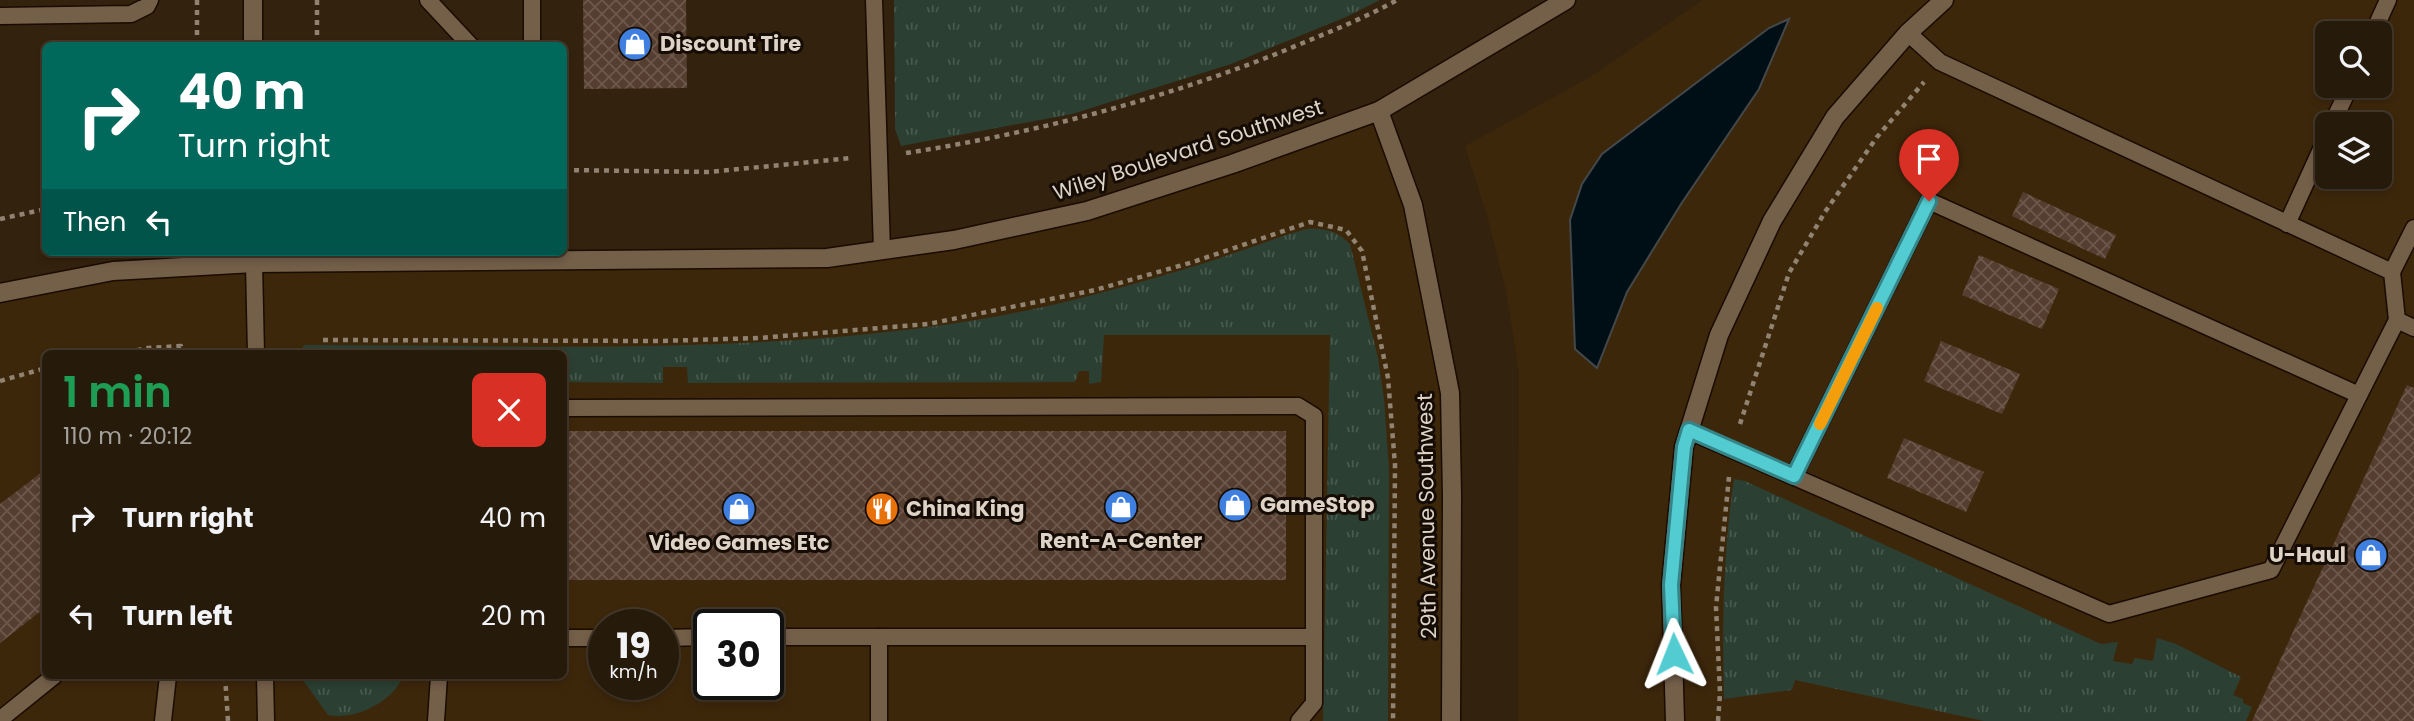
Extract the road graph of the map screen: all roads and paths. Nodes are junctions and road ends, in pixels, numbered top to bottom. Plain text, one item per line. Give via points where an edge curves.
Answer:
1 (150, 0) edge
2 (197, 0) edge
3 (253, 0) edge
4 (317, 0) edge
5 (428, 0) edge
6 (532, 0) edge
7 (874, 0) edge
8 (1397, 0) edge
9 (1566, 0) edge
10 (1944, 0) edge
11 (2388, 0) edge
12 (0, 16) edge
13 (2378, 21) edge
14 (1908, 33) junction
15 (197, 42) edge
16 (253, 42) edge
17 (317, 42) edge
18 (467, 42) edge
19 (532, 42) edge
20 (1940, 62) junction
21 (1379, 111) junction
22 (878, 156) junction
23 (2315, 163) edge
24 (567, 170) edge
25 (42, 210) edge
26 (0, 219) edge
27 (2287, 224) junction
28 (2414, 228) edge
29 (882, 250) junction
30 (254, 257) edge
31 (2392, 272) junction
32 (0, 293) edge
33 (2397, 320) junction
34 (2414, 328) edge
35 (323, 340) dead end
36 (138, 350) edge
37 (182, 350) edge
38 (256, 350) edge
39 (42, 369) edge
40 (0, 381) edge
41 (2359, 395) junction
42 (567, 408) edge
43 (1689, 430) junction
44 (1734, 450) junction
45 (1794, 476) junction
46 (784, 637) edge
47 (879, 637) junction
48 (1314, 637) junction
49 (567, 638) edge
50 (588, 638) edge
51 (50, 679) edge
52 (168, 679) edge
53 (225, 679) edge
54 (265, 679) edge
55 (439, 679) edge
56 (3, 721) edge
57 (163, 721) edge
58 (228, 721) edge
59 (266, 721) edge
60 (436, 721) edge
61 (879, 721) edge
62 (1299, 721) edge
63 (1393, 721) edge
64 (1451, 721) edge
65 (1675, 721) edge
66 (1718, 721) edge

1 - 12 lane via 131,14
2 - 15 path
3 - 16 street
4 - 17 path
5 - 18 lane
6 - 19 lane
7 - 22 lane
8 - 22 path via 1363,19 1175,91 1062,123
9 - 21 street, Wiley Boulevard Southwest
10 - 14 street
11 - 13 lane
14 - 20 lane
14 - 43 street via 1835,117 1772,221 1719,335
20 - 27 lane
20 - 44 path via 1877,137 1789,273 1742,411
21 - 29 street, Wiley Boulevard Southwest via 1087,211 954,240
21 - 64 street, 29th Avenue Southwest via 1413,205 1450,393
22 - 24 path via 709,172
22 - 29 lane
23 - 27 lane
25 - 26 path
27 - 31 lane
28 - 31 lane
29 - 30 street, Wiley Boulevard Southwest via 827,258
30 - 32 street, Wiley Boulevard Southwest via 113,271
30 - 38 lane
31 - 33 lane
33 - 34 lane
33 - 41 lane
35 - 63 path via 660,341 928,324 1095,290 1310,222 1346,230 1362,251 1388,378 1395,464
36 - 37 path via 181,346
39 - 40 path
41 - 45 lane via 2271,570 2109,614
41 - 45 lane via 1929,201
42 - 48 lane via 1298,406 1314,416
43 - 44 lane
43 - 65 street via 1671,585
44 - 45 lane
44 - 66 path via 1716,607
46 - 47 lane
47 - 48 lane
47 - 61 lane
48 - 62 lane via 1314,703
49 - 50 lane
51 - 56 lane
52 - 57 lane
53 - 58 path
54 - 59 lane
55 - 60 lane

